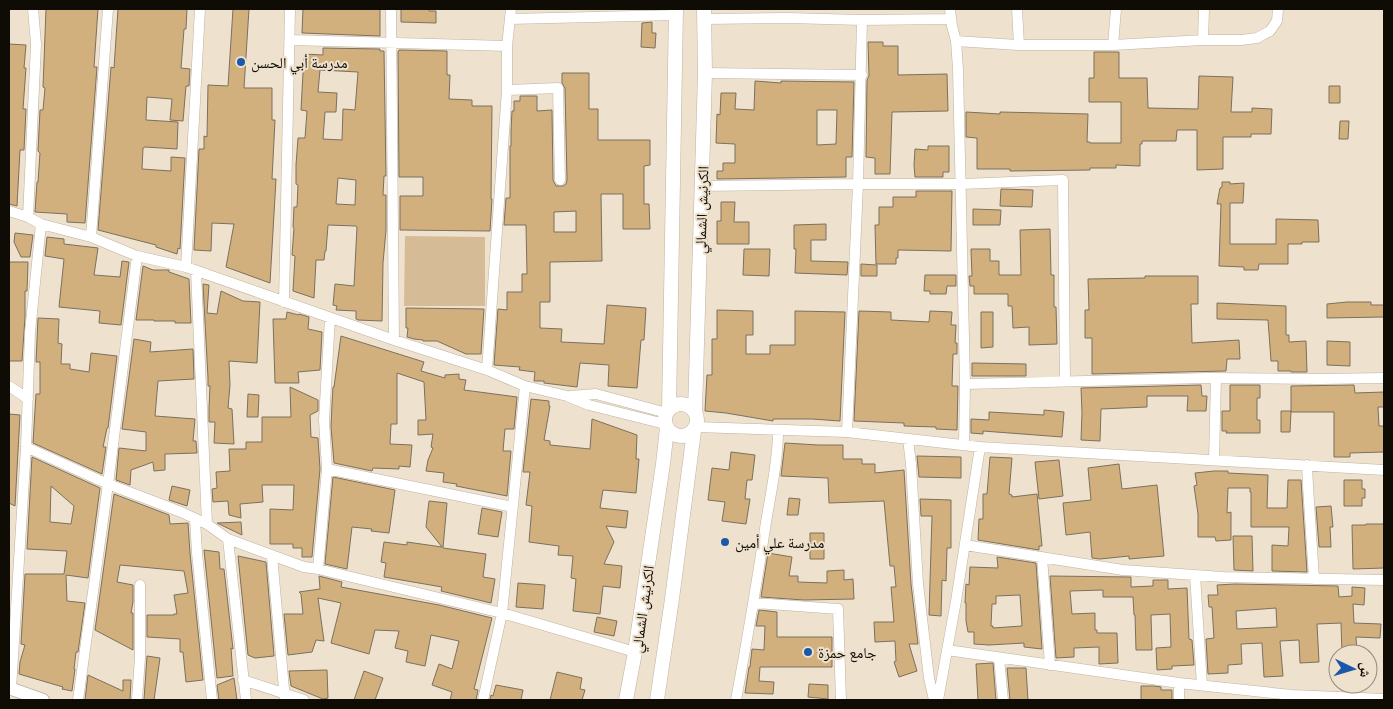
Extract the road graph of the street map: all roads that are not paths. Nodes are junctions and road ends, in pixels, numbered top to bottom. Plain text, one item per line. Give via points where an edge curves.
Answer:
1 (33, 9) edge
2 (108, 9) edge
3 (200, 9) edge
4 (290, 9) edge
5 (391, 9) edge
6 (1017, 9) edge
7 (1116, 9) edge
8 (1204, 9) edge
9 (1278, 9) edge
10 (676, 12) edge
11 (788, 13) edge
12 (511, 14) edge
13 (705, 14) edge
14 (950, 14) edge
15 (862, 20) junction
16 (290, 40) junction
17 (1203, 40) junction
18 (956, 41) junction
19 (392, 42) junction
20 (1019, 45) junction
21 (1113, 45) junction
22 (507, 46) junction
23 (705, 73) junction
24 (862, 75) junction
25 (507, 90) junction
26 (560, 180) dead end
27 (858, 184) junction
28 (962, 184) junction
29 (701, 186) junction
30 (9, 211) edge
31 (28, 217) junction
32 (41, 224) junction
33 (91, 237) junction
34 (137, 256) junction
35 (191, 269) junction
36 (284, 302) junction
37 (330, 318) junction
38 (394, 340) junction
39 (488, 370) junction
40 (1216, 378) junction
41 (1384, 378) edge
42 (1065, 380) junction
43 (966, 384) junction
44 (9, 386) edge
45 (525, 386) junction
46 (28, 399) junction
47 (695, 411) junction
48 (667, 419) junction
49 (695, 429) junction
50 (778, 431) junction
51 (847, 432) junction
52 (908, 439) junction
53 (964, 445) junction
54 (26, 447) junction
55 (980, 447) junction
56 (1214, 460) junction
57 (1307, 465) junction
58 (327, 469) junction
59 (1384, 470) edge
60 (108, 484) junction
61 (514, 506) junction
62 (195, 519) junction
63 (207, 524) junction
64 (228, 539) junction
65 (965, 545) junction
66 (272, 556) junction
67 (1042, 557) junction
68 (318, 570) junction
69 (1195, 575) junction
70 (1314, 579) junction
71 (1384, 580) edge
72 (140, 585) dead end
73 (754, 603) junction
74 (502, 613) junction
75 (947, 650) junction
76 (636, 652) junction
77 (999, 658) junction
78 (1050, 665) junction
79 (243, 680) junction
80 (1178, 682) junction
81 (1202, 685) junction
82 (10, 689) edge
83 (1247, 695) edge
84 (284, 697) edge
85 (1292, 698) edge
86 (1384, 699) edge
87 (42, 700) edge
88 (78, 700) edge
89 (137, 700) edge
90 (212, 700) edge
91 (246, 700) edge
92 (304, 700) edge
93 (483, 700) edge
94 (626, 700) edge
95 (657, 700) edge
96 (736, 700) edge
97 (841, 700) edge
98 (934, 700) edge
99 (938, 700) edge
100 (1003, 700) edge
101 (1180, 700) edge

1 - 31 street via 36,44
2 - 33 street
3 - 35 street
4 - 16 street
5 - 19 street
6 - 20 street
7 - 21 street
8 - 17 street
9 - 17 street via 1277,20 1270,32 1257,38
10 - 12 street
10 - 48 main road, الكرنيش الشمالي
11 - 13 street
11 - 15 street
12 - 22 street
13 - 23 main road, الكرنيش الشمالي
14 - 15 street
14 - 18 street
15 - 24 street
16 - 19 street
16 - 36 street
17 - 21 street
18 - 20 street
18 - 28 street
19 - 22 street
19 - 38 street
20 - 21 street
22 - 25 street
23 - 24 street
23 - 29 main road, الكرنيش الشمالي
24 - 27 street
25 - 26 street via 558,88
25 - 39 street
27 - 28 street
27 - 29 street
27 - 51 street
28 - 42 street via 1063,180
28 - 43 street
29 - 47 main road, الكرنيش الشمالي
30 - 31 street
31 - 32 street
32 - 33 street
32 - 46 street via 30,332
33 - 34 street
34 - 35 street
34 - 60 street
35 - 36 street
35 - 63 street
36 - 37 street
37 - 38 street
37 - 58 street via 324,420
38 - 39 street
39 - 45 street
40 - 41 street
40 - 42 street
40 - 56 street
42 - 43 street
43 - 53 street
44 - 46 street
45 - 48 street via 567,396 596,394
45 - 61 street
46 - 54 street
47 - 48 main road via 691,407 675,405
47 - 49 main road
48 - 49 main road via 670,433 679,437 685,437
48 - 76 main road, الكرنيش الشمالي
49 - 50 street
49 - 95 main road, الكرنيش الشمالي
50 - 51 street
50 - 73 street
51 - 52 street
52 - 53 street
52 - 98 street via 918,584
53 - 55 street
54 - 60 street
54 - 82 street
55 - 56 street
55 - 65 street
56 - 57 street
57 - 59 street
57 - 70 street
58 - 61 street
58 - 68 street
60 - 62 street
60 - 88 street
61 - 74 street
62 - 63 street
62 - 90 street
63 - 64 street
64 - 66 street
64 - 79 street
65 - 67 street
65 - 75 street
66 - 68 street
66 - 84 street
67 - 69 street via 1123,570
67 - 78 street
68 - 74 street
69 - 70 street
69 - 81 street
70 - 71 street
72 - 89 street
73 - 96 street
73 - 97 street via 838,610
74 - 76 street
74 - 93 street
75 - 77 street
75 - 99 street
76 - 94 main road, الكرنيش الشمالي
77 - 78 street
77 - 100 street
78 - 80 street
79 - 84 street
79 - 91 street
80 - 81 street
80 - 101 street
81 - 83 street
82 - 87 street
83 - 85 street
84 - 92 street
85 - 86 street

